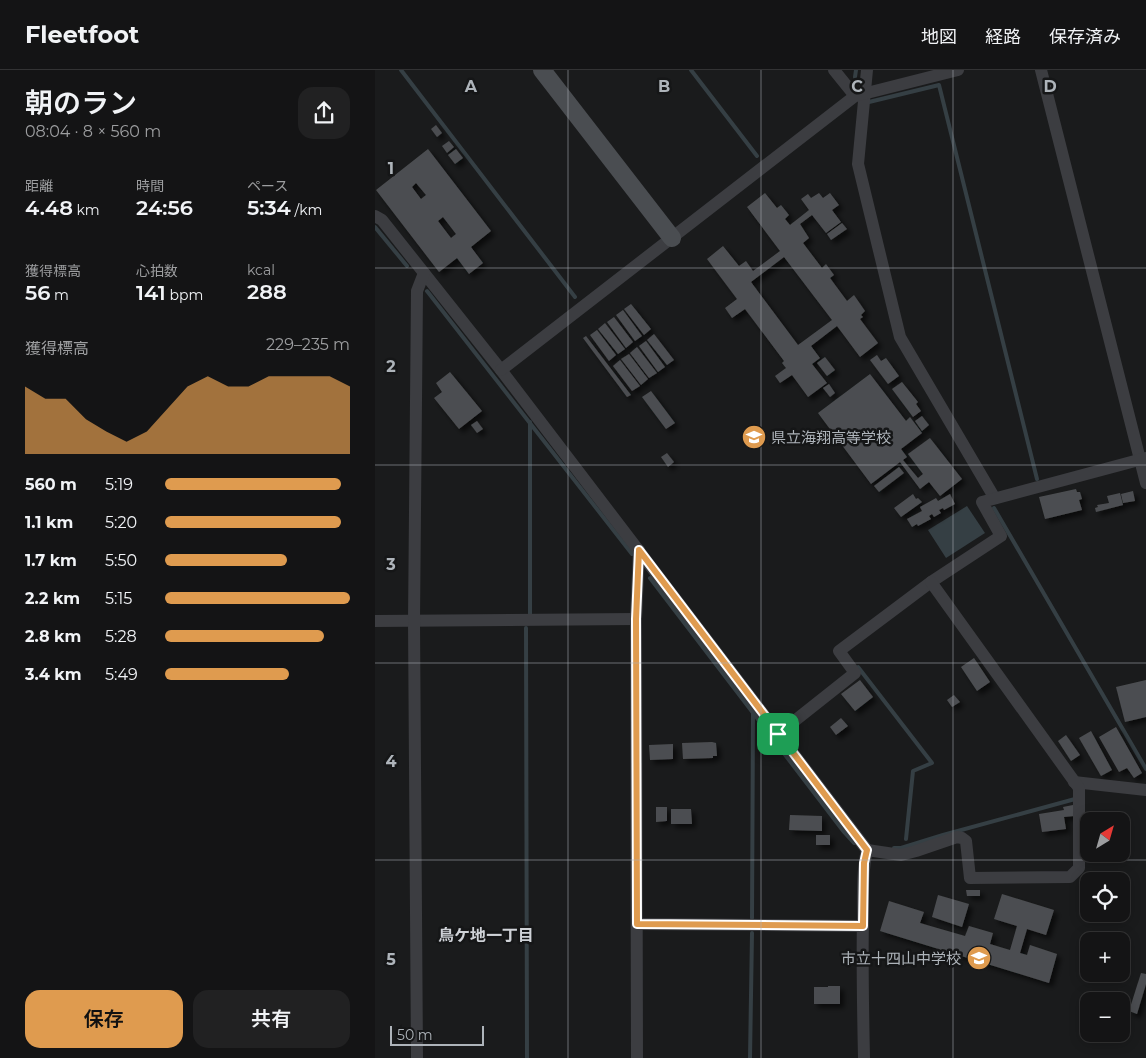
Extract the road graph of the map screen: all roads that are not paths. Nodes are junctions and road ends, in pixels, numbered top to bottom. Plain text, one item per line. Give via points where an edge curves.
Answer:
1 (542, 70) edge
2 (835, 70) edge
3 (867, 70) edge
4 (958, 70) edge
5 (1041, 70) edge
6 (860, 94) junction
7 (375, 216) edge
8 (672, 238) junction
9 (424, 273) junction
10 (501, 370) junction
11 (1143, 459) edge
12 (1146, 483) edge
13 (994, 497) junction
14 (639, 550) junction
15 (931, 582) junction
16 (636, 619) junction
17 (375, 621) edge
18 (414, 621) junction
19 (778, 734) junction
20 (1074, 782) junction
21 (1146, 790) edge
22 (867, 850) junction
23 (637, 924) junction
24 (863, 926) junction
25 (417, 1058) edge
26 (637, 1058) edge
27 (864, 1058) edge

1 - 8 street
2 - 6 street
3 - 6 street
4 - 6 street
5 - 11 street
6 - 8 street
6 - 13 street via 858,164 900,337
7 - 9 street
8 - 10 street
9 - 10 street
9 - 18 street via 417,291
10 - 14 street
11 - 12 street
11 - 13 street
13 - 15 street via 982,502 1001,536
14 - 16 street
14 - 19 street
15 - 19 street via 839,651 855,673
15 - 20 street
16 - 18 street
16 - 23 street
17 - 18 street
18 - 25 street
19 - 22 street
20 - 21 street
20 - 22 street via 1079,788 1079,868 1070,877 970,878 967,846 962,838 957,837 901,855
22 - 24 street
23 - 24 street
23 - 26 street
24 - 27 street

